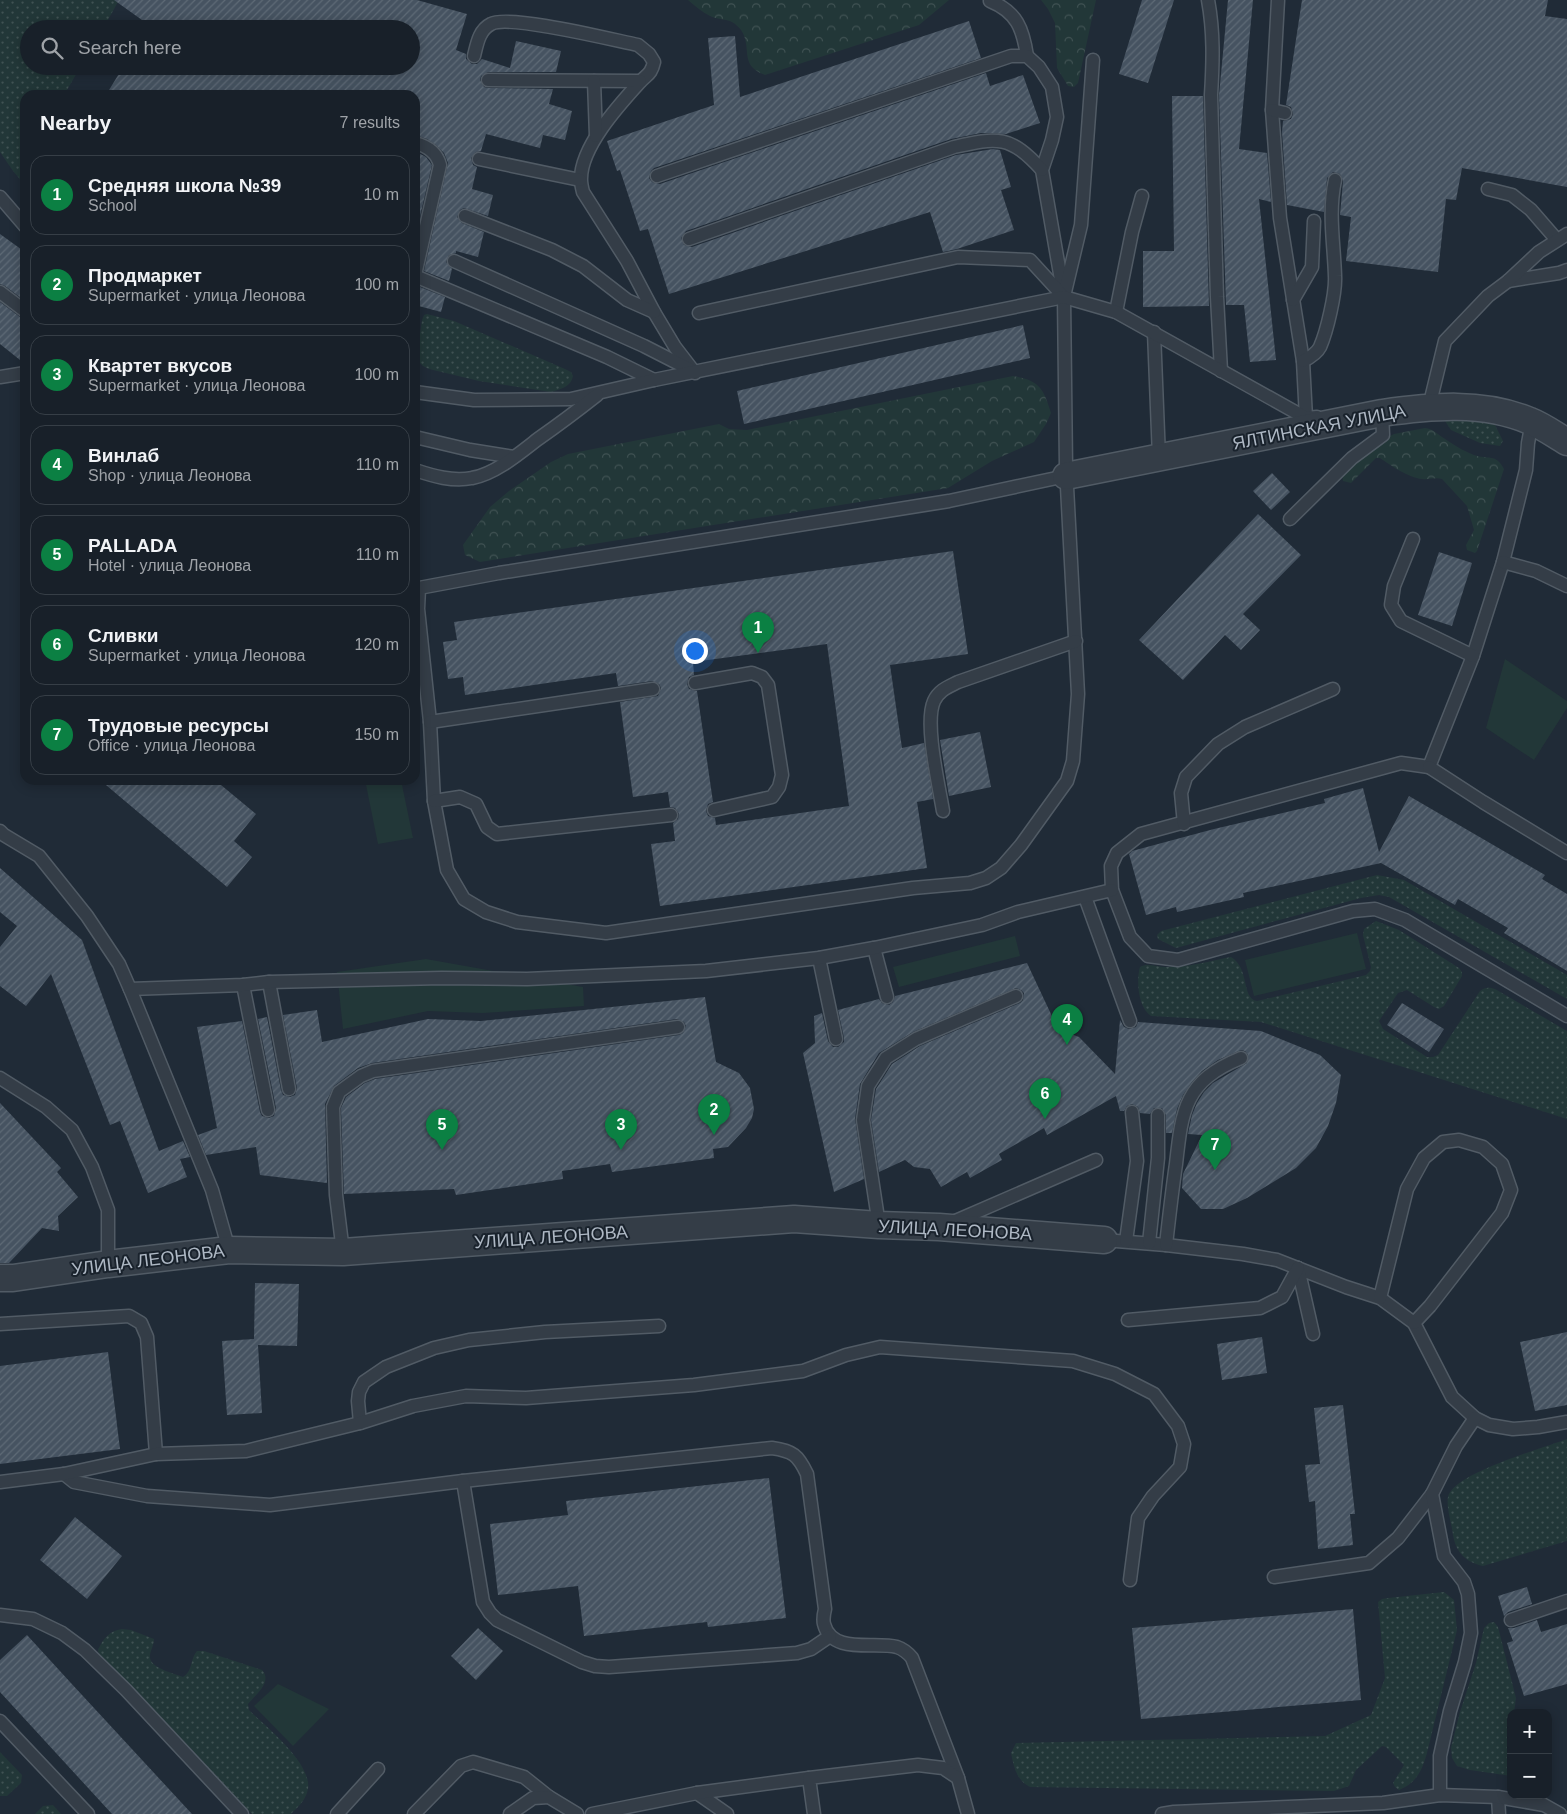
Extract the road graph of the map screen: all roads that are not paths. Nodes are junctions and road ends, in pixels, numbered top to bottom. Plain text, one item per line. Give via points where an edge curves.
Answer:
1 (1208, 0) edge
2 (1278, 0) edge
3 (990, 1) edge
4 (474, 56) dead end
5 (1027, 56) junction
6 (1093, 60) dead end
7 (488, 80) dead end
8 (594, 81) junction
9 (640, 81) junction
10 (596, 136) junction
11 (420, 145) edge
12 (479, 159) dead end
13 (1042, 170) junction
14 (657, 176) dead end
15 (580, 180) junction
16 (1335, 180) dead end
17 (1488, 189) dead end
18 (1142, 196) dead end
19 (0, 197) edge
20 (465, 216) dead end
21 (20, 220) edge
22 (1314, 221) dead end
23 (1562, 237) edge
24 (689, 239) dead end
25 (420, 254) edge
26 (454, 261) dead end
27 (1567, 270) edge
28 (420, 278) edge
29 (1508, 281) junction
30 (0, 292) edge
31 (1064, 297) junction
32 (1293, 300) junction
33 (20, 307) edge
34 (654, 312) junction
35 (1116, 312) junction
36 (699, 313) dead end
37 (1154, 332) junction
38 (1303, 362) junction
39 (0, 366) edge
40 (1221, 371) junction
41 (695, 373) junction
42 (20, 374) edge
43 (6, 376) edge
44 (654, 380) junction
45 (602, 392) junction
46 (420, 393) edge
47 (1429, 407) junction
48 (1382, 413) junction
49 (1306, 418) junction
50 (1532, 422) junction
51 (420, 438) edge
52 (1567, 442) edge
53 (514, 457) junction
54 (1159, 458) junction
55 (420, 472) edge
56 (1066, 476) junction
57 (1290, 520) dead end
58 (1413, 539) dead end
59 (1503, 562) junction
60 (1567, 586) edge
61 (420, 588) edge
62 (420, 628) edge
63 (1076, 641) junction
64 (1473, 656) junction
65 (696, 683) dead end
66 (653, 689) dead end
67 (1333, 689) dead end
68 (430, 722) junction
69 (1429, 767) junction
70 (434, 801) junction
71 (714, 810) dead end
72 (943, 812) dead end
73 (671, 815) dead end
74 (1184, 824) junction
75 (1, 834) edge
76 (1567, 853) edge
77 (1112, 890) junction
78 (1085, 897) junction
79 (874, 948) junction
80 (819, 958) junction
81 (269, 982) junction
82 (242, 985) junction
83 (130, 989) junction
84 (1016, 996) dead end
85 (887, 997) dead end
86 (1567, 1016) edge
87 (1130, 1021) dead end
88 (678, 1027) dead end
89 (836, 1039) dead end
90 (1241, 1058) dead end
91 (0, 1078) edge
92 (290, 1089) dead end
93 (268, 1110) dead end
94 (1132, 1112) dead end
95 (1158, 1115) dead end
96 (1096, 1160) dead end
97 (879, 1226) junction
98 (940, 1228) junction
99 (1115, 1240) junction
100 (1149, 1243) junction
101 (1166, 1245) junction
102 (229, 1250) junction
103 (343, 1252) junction
104 (108, 1264) junction
105 (1298, 1268) junction
106 (0, 1278) edge
107 (1380, 1298) junction
108 (1128, 1320) dead end
109 (1414, 1323) junction
110 (0, 1324) edge
111 (659, 1326) dead end
112 (1313, 1334) dead end
113 (1475, 1418) junction
114 (1567, 1422) edge
115 (360, 1423) junction
116 (156, 1454) junction
117 (64, 1474) junction
118 (463, 1481) junction
119 (0, 1482) edge
120 (1432, 1494) junction
121 (1274, 1577) dead end
122 (1130, 1580) dead end
123 (1567, 1601) edge
124 (0, 1615) edge
125 (1510, 1620) dead end
126 (830, 1636) junction
127 (0, 1721) edge
128 (378, 1769) dead end
129 (809, 1778) junction
130 (958, 1778) junction
131 (697, 1793) junction
132 (1440, 1796) junction
133 (550, 1797) junction
134 (1498, 1797) junction
135 (1380, 1808) edge
136 (1169, 1813) edge
137 (88, 1814) edge
138 (242, 1814) edge
139 (336, 1814) edge
140 (414, 1814) edge
141 (510, 1814) edge
142 (577, 1814) edge
143 (592, 1814) edge
144 (727, 1814) edge
145 (814, 1814) edge
146 (968, 1814) edge
147 (1499, 1814) edge
148 (1560, 1814) edge

1 - 40 lane via 1212,22 1211,95
2 - 32 lane via 1280,218
3 - 5 lane via 1001,5 1016,19 1024,35
4 - 9 lane via 479,35 490,24 499,21 544,26 638,45 650,54 654,62 652,72
5 - 13 lane via 1052,87 1057,117
5 - 14 lane via 1011,56
6 - 31 lane via 1081,225
7 - 8 lane
8 - 9 lane
8 - 10 lane
9 - 10 lane
10 - 15 lane
11 - 25 lane via 432,151 440,165
12 - 15 lane
13 - 24 lane via 1028,155 1005,141 987,139 954,147
13 - 31 lane
15 - 34 lane via 583,192 628,261
16 - 38 lane via 1331,210 1335,278 1331,313 1320,348
17 - 23 lane via 1512,195
18 - 35 lane
19 - 21 lane
20 - 34 lane via 552,250 583,266 627,300
22 - 32 lane via 1312,267
23 - 29 lane via 1539,252
26 - 41 lane via 644,346
27 - 29 lane
28 - 44 lane
29 - 47 lane via 1488,296 1445,341
30 - 33 lane
31 - 35 lane
31 - 36 lane via 1030,260 958,257
31 - 41 lane
31 - 56 lane
32 - 38 lane
34 - 41 lane
35 - 37 lane
37 - 40 lane
37 - 54 lane
38 - 49 lane
39 - 43 lane
40 - 49 lane
41 - 44 lane
42 - 43 lane
44 - 45 lane
45 - 46 lane via 571,399 474,400
45 - 53 lane
47 - 48 street, ЯЛТИНСКАЯ УЛИЦА
47 - 50 street, ЯЛТИНСКАЯ УЛИЦА via 1485,408
48 - 49 lane
48 - 54 street, ЯЛТИНСКАЯ УЛИЦА
48 - 57 lane via 1383,435 1352,458
50 - 52 street, ЯЛТИНСКАЯ УЛИЦА
50 - 59 lane via 1526,470
51 - 53 lane
53 - 55 lane via 471,478 437,477
54 - 56 street, ЯЛТИНСКАЯ УЛИЦА
56 - 61 lane via 949,501
56 - 63 lane
58 - 64 lane via 1394,586 1391,605 1401,621
59 - 60 lane via 1536,571
59 - 64 lane
62 - 68 lane
63 - 70 lane via 1076,732 1073,761 1066,781 1001,868 970,883 913,888 606,933 517,922 486,912 464,898 447,870
63 - 72 lane via 942,689 934,700 930,716
64 - 69 lane
65 - 71 lane via 752,673 762,677 768,685 782,775 772,797
66 - 68 lane
67 - 74 lane via 1245,727 1218,744 1186,777 1181,792
68 - 70 lane
69 - 74 lane via 1401,763
69 - 76 lane
70 - 73 lane via 460,797 476,804 487,827 497,834
74 - 77 lane via 1141,834 1117,853 1111,866
75 - 83 lane via 39,856 87,916 119,964
77 - 78 lane
77 - 86 lane via 1130,937 1148,956 1178,960 1354,911 1375,909 1405,920
78 - 79 lane via 1018,912 982,925
78 - 87 lane
79 - 80 lane
79 - 85 lane
80 - 81 lane via 688,972 528,979
80 - 89 lane
81 - 82 lane
81 - 92 lane
82 - 83 lane
82 - 93 lane
83 - 102 lane via 212,1190
84 - 97 lane via 916,1039 886,1058 868,1086 863,1120
88 - 103 lane via 373,1071 361,1076 339,1092 333,1107 336,1195
90 - 101 lane via 1209,1075 1198,1086 1183,1112
91 - 104 lane via 46,1107 72,1130 92,1167 108,1210
94 - 99 lane via 1137,1161
95 - 100 lane via 1158,1165
96 - 98 lane
97 - 98 street, УЛИЦА ЛЕОНОВА
97 - 103 street, УЛИЦА ЛЕОНОВА via 794,1219
98 - 99 street, УЛИЦА ЛЕОНОВА
99 - 100 lane
100 - 101 lane
101 - 105 lane via 1277,1260
102 - 103 street, УЛИЦА ЛЕОНОВА
102 - 104 street, УЛИЦА ЛЕОНОВА
104 - 106 street, УЛИЦА ЛЕОНОВА
105 - 107 lane
105 - 108 lane via 1282,1297 1260,1308
105 - 112 lane
107 - 109 lane
107 - 109 lane via 1407,1189 1424,1158 1443,1142 1459,1140 1482,1147 1502,1164 1511,1190 1502,1213
109 - 113 lane via 1452,1397
110 - 116 lane via 129,1316 141,1324 147,1337
111 - 115 lane via 545,1332 478,1339 434,1348 386,1367 364,1382 358,1401
113 - 114 lane via 1489,1425 1513,1429
113 - 120 lane via 1456,1446
115 - 116 lane via 246,1451
115 - 122 lane via 413,1406 466,1396 526,1398 694,1385 803,1371 880,1347 1073,1361 1115,1374 1154,1394 1178,1426 1184,1444 1180,1468 1153,1496 1138,1518
116 - 117 lane
117 - 118 lane via 74,1482 147,1496 270,1505
117 - 119 lane
118 - 126 lane via 483,1602 490,1613 497,1620 582,1662 608,1667 796,1653 811,1649
118 - 126 lane via 772,1448 786,1450 800,1459 807,1474 825,1609 824,1624
120 - 121 lane via 1398,1538 1369,1563
120 - 132 lane via 1444,1556 1464,1582 1468,1594 1471,1633 1440,1756
123 - 125 lane
124 - 138 lane via 33,1619 62,1633 85,1650
126 - 130 lane via 842,1643 896,1646 912,1658
127 - 137 lane
128 - 139 lane
129 - 130 lane via 918,1765 943,1768
129 - 131 lane
129 - 145 lane
130 - 146 lane
131 - 143 lane
131 - 144 lane
132 - 134 lane
132 - 135 lane
133 - 140 lane via 524,1777 473,1762 461,1766
133 - 141 lane via 533,1798
133 - 142 lane
134 - 147 lane
134 - 148 lane via 1544,1805
135 - 136 lane

